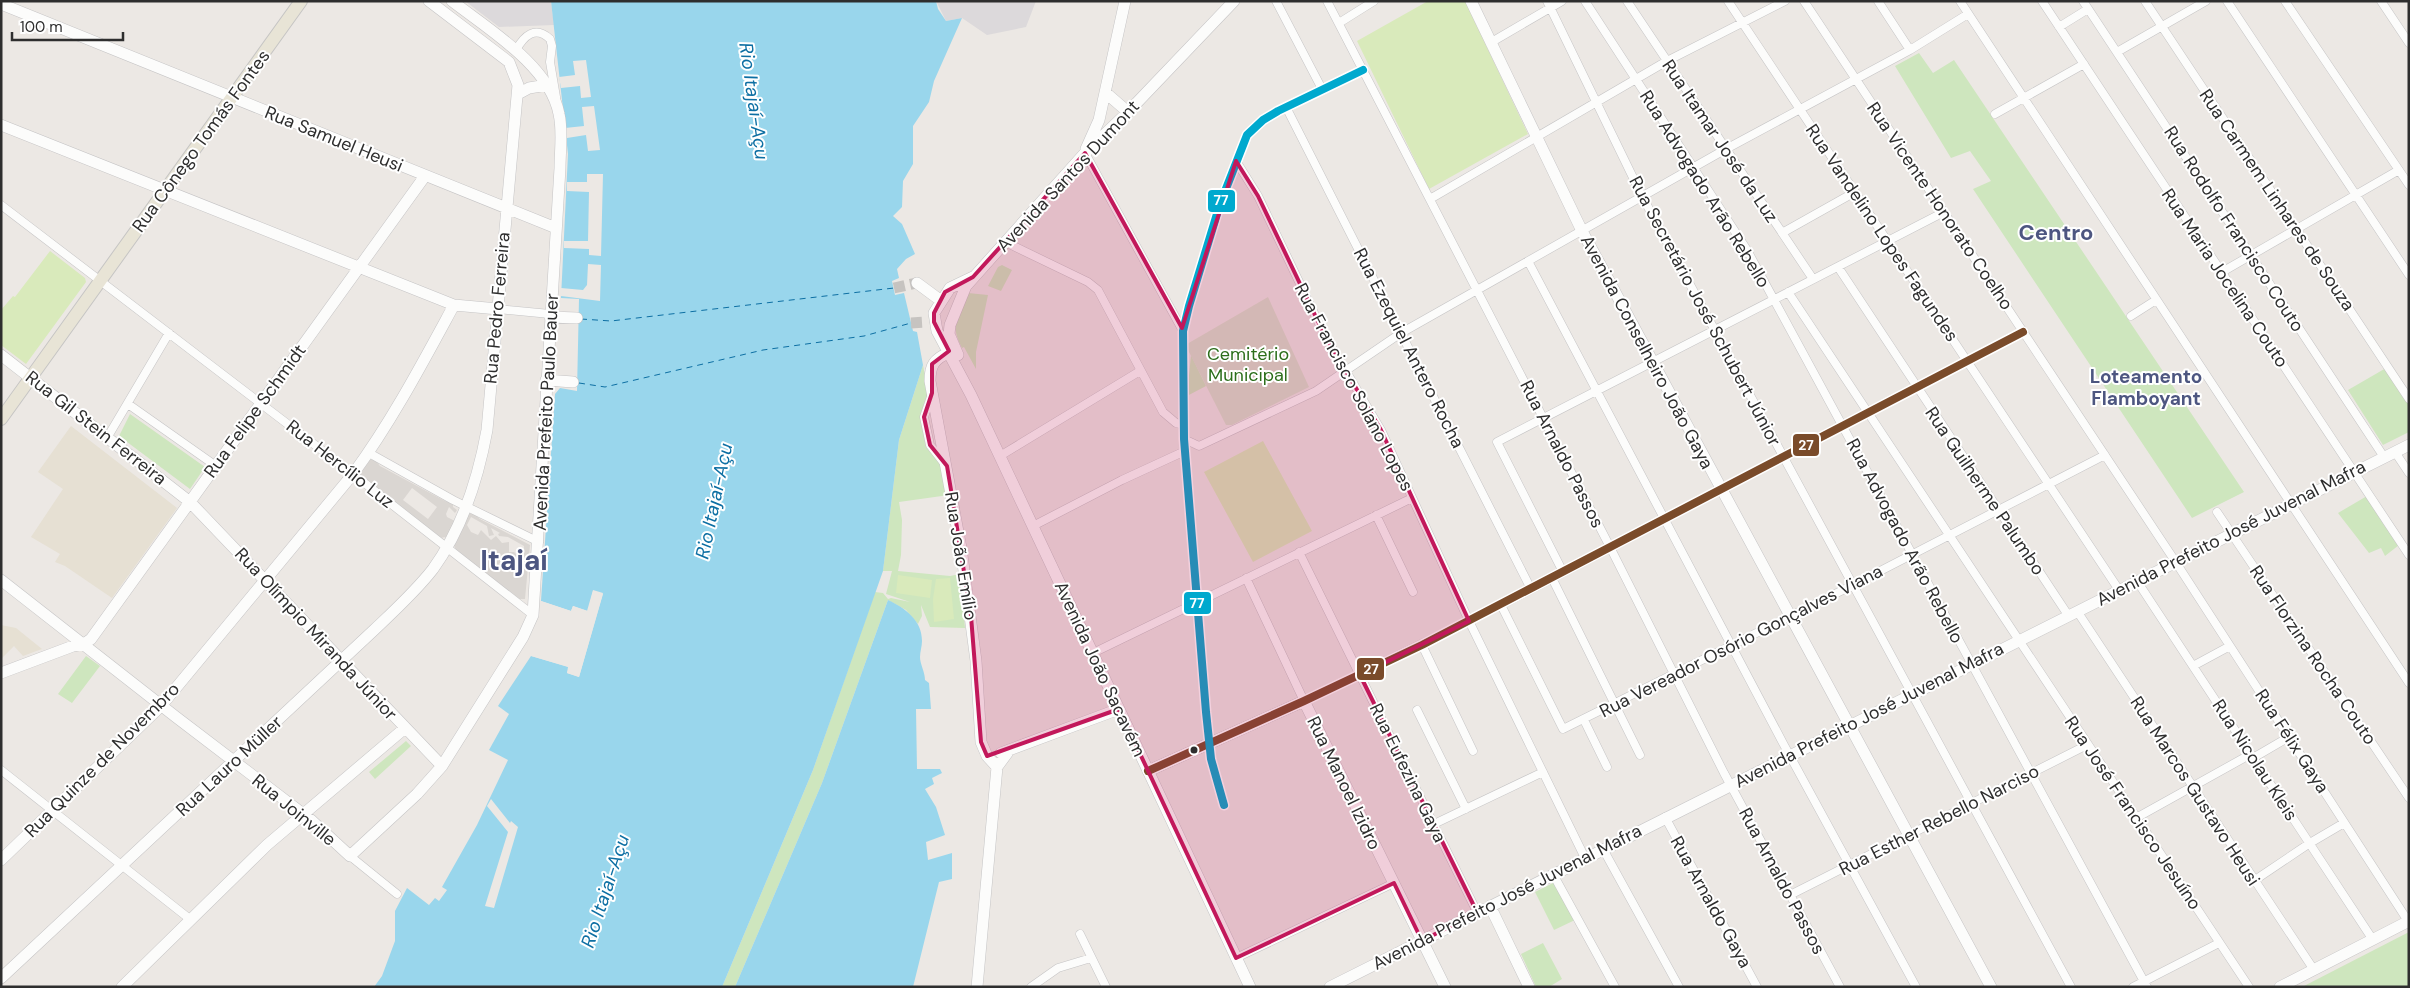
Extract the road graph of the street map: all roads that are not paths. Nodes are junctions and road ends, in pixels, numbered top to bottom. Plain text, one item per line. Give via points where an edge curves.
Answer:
1 (301, 1) edge
2 (429, 1) edge
3 (452, 1) edge
4 (1125, 1) edge
5 (1234, 1) edge
6 (1276, 1) edge
7 (1327, 1) edge
8 (1374, 1) edge
9 (1471, 1) edge
10 (1562, 1) edge
11 (1585, 1) edge
12 (1628, 1) edge
13 (1728, 1) edge
14 (1785, 1) edge
15 (1804, 1) edge
16 (1878, 1) edge
17 (1960, 1) edge
18 (2042, 1) edge
19 (2083, 1) edge
20 (2145, 1) edge
21 (2206, 1) edge
22 (2227, 1) edge
23 (2286, 1) edge
24 (2381, 1) edge
25 (1, 4) edge
26 (1548, 5) edge
27 (2088, 9) junction
28 (1968, 14) junction
29 (1339, 23) junction
30 (1742, 23) junction
31 (2162, 26) junction
32 (2059, 27) junction
33 (1490, 43) junction
34 (2409, 43) edge
35 (516, 50) junction
36 (1910, 50) junction
37 (2117, 52) junction
38 (1667, 61) junction
39 (2084, 64) junction
40 (1363, 70) junction
41 (1636, 78) junction
42 (1857, 80) junction
43 (546, 86) junction
44 (1322, 89) junction
45 (1106, 93) junction
46 (518, 94) junction
47 (232, 97) junction
48 (2023, 98) junction
49 (1596, 102) junction
50 (1286, 107) junction
51 (558, 108) junction
52 (1800, 109) junction
53 (1128, 112) junction
54 (1995, 114) dead end
55 (1, 125) edge
56 (1536, 137) junction
57 (1726, 149) junction
58 (1085, 153) junction
59 (1236, 161) junction
60 (1694, 168) junction
61 (2399, 170) junction
62 (425, 176) junction
63 (2409, 185) edge
64 (165, 189) junction
65 (1855, 192) junction
66 (2356, 195) junction
67 (1642, 196) junction
68 (1430, 199) junction
69 (1, 205) edge
70 (506, 209) junction
71 (1944, 212) junction
72 (556, 228) junction
73 (2296, 229) junction
74 (1582, 231) junction
75 (1782, 233) junction
76 (1888, 241) junction
77 (1005, 242) junction
78 (2251, 255) junction
79 (1528, 261) junction
80 (358, 267) junction
81 (1838, 267) junction
82 (2222, 272) junction
83 (2409, 275) edge
84 (973, 277) junction
85 (1813, 279) junction
86 (101, 281) junction
87 (917, 283) dead end
88 (1477, 290) junction
89 (1788, 292) junction
90 (940, 300) junction
91 (1774, 300) junction
92 (2156, 300) junction
93 (454, 304) junction
94 (498, 309) junction
95 (550, 316) junction
96 (2131, 316) dead end
97 (577, 318) dead end
98 (1714, 330) junction
99 (1183, 331) junction
100 (2023, 332) junction
101 (169, 333) junction
102 (1401, 333) junction
103 (950, 352) junction
104 (1, 355) edge
105 (1968, 361) junction
106 (1653, 362) junction
107 (1140, 371) junction
108 (1346, 371) junction
109 (959, 372) junction
110 (30, 378) junction
111 (546, 380) junction
112 (573, 382) dead end
113 (1916, 387) junction
114 (1597, 390) junction
115 (2409, 399) edge
116 (261, 403) junction
117 (128, 404) junction
118 (1868, 412) junction
119 (1543, 418) junction
120 (1, 419) edge
121 (1184, 425) junction
122 (1842, 426) junction
123 (107, 438) junction
124 (1184, 439) junction
125 (2409, 445) edge
126 (1185, 451) junction
127 (369, 453) junction
128 (2389, 454) junction
129 (2105, 455) junction
130 (1000, 456) junction
131 (1783, 457) junction
132 (216, 466) junction
133 (2354, 472) junction
134 (2409, 473) edge
135 (353, 474) junction
136 (2049, 484) junction
137 (1721, 488) junction
138 (1412, 498) junction
139 (190, 502) junction
140 (2291, 504) junction
141 (467, 507) junction
142 (1998, 510) junction
143 (2217, 512) dead end
144 (1376, 516) junction
145 (1666, 518) junction
146 (1033, 526) junction
147 (2232, 533) junction
148 (1948, 536) junction
149 (539, 542) junction
150 (447, 546) junction
151 (1610, 547) junction
152 (1299, 552) junction
153 (1912, 554) junction
154 (2409, 555) edge
155 (2175, 561) junction
156 (1563, 572) junction
157 (1246, 578) junction
158 (1552, 578) junction
159 (1, 580) edge
160 (266, 580) junction
161 (2137, 581) junction
162 (1852, 585) junction
163 (1531, 589) junction
164 (2119, 590) junction
165 (1414, 592) dead end
166 (1197, 601) junction
167 (1501, 605) junction
168 (2072, 613) junction
169 (533, 615) junction
170 (1790, 616) junction
171 (1469, 621) junction
172 (2018, 640) junction
173 (84, 644) junction
174 (1422, 645) junction
175 (1732, 646) junction
176 (2230, 646) junction
177 (1093, 654) junction
178 (342, 662) junction
179 (1971, 663) junction
180 (2193, 666) junction
181 (1, 673) edge
182 (1360, 675) junction
183 (1673, 675) junction
184 (2409, 683) edge
185 (1911, 693) junction
186 (1304, 701) junction
187 (1615, 704) junction
188 (161, 706) junction
189 (1119, 709) junction
190 (1417, 710) dead end
191 (1584, 720) junction
192 (1849, 724) junction
193 (405, 728) junction
194 (2289, 736) junction
195 (1209, 743) junction
196 (2088, 745) junction
197 (1473, 751) dead end
198 (1008, 752) junction
199 (1640, 755) dead end
200 (1789, 755) junction
201 (987, 756) junction
202 (2252, 756) junction
203 (233, 761) junction
204 (442, 766) junction
205 (997, 767) junction
206 (1606, 767) dead end
207 (1, 770) edge
208 (1148, 771) junction
209 (1543, 772) junction
210 (2031, 773) junction
211 (1730, 785) junction
212 (2192, 786) junction
213 (2409, 798) edge
214 (1971, 804) junction
215 (1224, 805) dead end
216 (52, 809) junction
217 (1466, 809) junction
218 (302, 814) junction
219 (1665, 817) junction
220 (2136, 818) junction
221 (2344, 823) junction
222 (1434, 824) junction
223 (1910, 834) junction
224 (2310, 843) junction
225 (1604, 849) junction
226 (350, 856) junction
227 (1586, 858) junction
228 (1, 860) edge
229 (1850, 864) junction
230 (122, 865) junction
231 (1553, 874) junction
232 (2255, 880) junction
233 (1394, 883) junction
234 (397, 894) dead end
235 (1790, 895) junction
236 (1490, 906) junction
237 (1477, 912) junction
238 (191, 920) junction
239 (2408, 921) edge
240 (1080, 934) dead end
241 (1422, 940) junction
242 (2373, 940) junction
243 (2220, 942) junction
244 (1091, 958) junction
245 (1236, 958) junction
246 (2314, 970) junction
247 (1, 978) edge
248 (2146, 984) edge
249 (122, 987) edge
250 (977, 987) edge
251 (1031, 987) edge
252 (1106, 987) edge
253 (1250, 987) edge
254 (1330, 987) edge
255 (1445, 987) edge
256 (1529, 987) edge
257 (1616, 987) edge
258 (1680, 987) edge
259 (1757, 987) edge
260 (1840, 987) edge
261 (1916, 987) edge
262 (1992, 987) edge
263 (2071, 987) edge
264 (2134, 987) edge
265 (2249, 987) edge
266 (2280, 987) edge

1 - 47 main road, Rua Cônego Tomás Fontes
2 - 46 main road, Rua Pedro Ferreira via 509,62 517,79
3 - 35 main road, Avenida Prefeito Paulo Bauer
4 - 45 main road
5 - 53 main road, Avenida Santos Dumont
6 - 44 street
7 - 29 street, Rua Arnaldo Passos
8 - 29 street
9 - 33 main road, Avenida Conselheiro João Gaya
10 - 26 street
11 - 41 street, Rua Advogado Arão Rebello
12 - 38 street, Rua Itamar José da Luz
13 - 30 street, Rua Vandelino Lopes Fagundes
14 - 30 street
15 - 42 street, Rua Vicente Honorato Coelho
16 - 36 street
17 - 28 street
18 - 32 street, Rua Maria Jocelina Couto
19 - 27 street, Rua Rodolfo Francisco Couto
20 - 31 street, Rua Carmem Linhares de Souza
21 - 31 street
22 - 66 street
23 - 61 street
24 - 34 street
25 - 47 main road, Rua Samuel Heusi
26 - 33 street
26 - 49 street, Rua Secretário José Schubert Júnior
27 - 32 street
27 - 37 street, Rua Rodolfo Francisco Couto
28 - 36 street
28 - 48 street
29 - 40 street, Rua Arnaldo Passos
30 - 38 street
30 - 52 street, Rua Vandelino Lopes Fagundes
31 - 37 street
31 - 73 street, Rua Carmem Linhares de Souza
32 - 39 street, Rua Maria Jocelina Couto
33 - 56 main road, Avenida Conselheiro João Gaya
35 - 43 main road, Avenida Prefeito Paulo Bauer
35 - 51 street via 523,38 533,32 546,34 550,39 550,62
36 - 42 street
37 - 78 street, Rua Rodolfo Francisco Couto
38 - 41 street
38 - 57 street, Rua Itamar José da Luz
39 - 48 street
39 - 82 street, Rua Maria Jocelina Couto
40 - 44 street
40 - 68 street, Rua Arnaldo Passos
41 - 49 street
41 - 60 street, Rua Advogado Arão Rebello
42 - 52 street
42 - 71 street, Rua Vicente Honorato Coelho
43 - 46 main road via 529,88
43 - 51 main road, Avenida Prefeito Paulo Bauer
44 - 50 street
45 - 53 main road
45 - 58 main road
46 - 70 main road, Rua Pedro Ferreira
47 - 62 main road, Rua Samuel Heusi
47 - 64 main road, Rua Cônego Tomás Fontes
48 - 54 street
48 - 92 street
49 - 56 street
49 - 67 street, Rua Secretário José Schubert Júnior
50 - 59 street via 1250,131
50 - 102 street, Rua Ezequiel Antero Rocha
51 - 72 main road, Avenida Prefeito Paulo Bauer via 560,168
52 - 57 street
52 - 65 street, Rua Vandelino Lopes Fagundes
53 - 58 main road, Avenida Santos Dumont
55 - 64 main road
56 - 68 street
56 - 74 main road, Avenida Conselheiro João Gaya
57 - 60 street
57 - 75 street, Rua Itamar José da Luz
58 - 77 main road, Avenida Santos Dumont
58 - 99 street
59 - 99 street via 1198,274
59 - 108 street, Rua Francisco Solano Lopes via 1258,196 1320,327
60 - 67 street
60 - 91 street, Rua Advogado Arão Rebello via 1735,230
61 - 63 street
61 - 66 street
62 - 70 main road, Rua Samuel Heusi
62 - 80 main road, Rua Felipe Schmidt
64 - 80 main road
64 - 86 main road, Rua Cônego Tomás Fontes
65 - 75 street
65 - 76 street, Rua Vandelino Lopes Fagundes
66 - 73 street
66 - 83 street
67 - 74 street
67 - 98 street, Rua Secretário José Schubert Júnior
68 - 88 street, Rua Arnaldo Passos
69 - 86 street, Rua Hercílio Luz
70 - 72 main road, Rua Samuel Heusi
70 - 94 main road, Rua Pedro Ferreira
71 - 76 street
71 - 100 street, Rua Vicente Honorato Coelho
72 - 95 main road, Avenida Prefeito Paulo Bauer
73 - 78 street
73 - 115 street, Rua Carmem Linhares de Souza
74 - 79 street
74 - 106 main road, Avenida Conselheiro João Gaya
75 - 85 street, Rua Itamar José da Luz
76 - 81 street
76 - 105 street, Rua Vandelino Lopes Fagundes
77 - 84 main road, Avenida Santos Dumont
77 - 107 street via 1088,282 1098,290
78 - 82 street
78 - 128 street, Rua Rodolfo Francisco Couto
79 - 88 street
79 - 114 street
80 - 93 main road
80 - 116 main road, Rua Felipe Schmidt
81 - 85 street
81 - 113 street, Rua Guilherme Palumbo
82 - 133 street, Rua Maria Jocelina Couto
84 - 90 main road via 950,288
84 - 109 main road, Avenida Santos Dumont via 950,325 949,334 958,353
85 - 89 street
86 - 101 street, Rua Hercílio Luz
86 - 110 main road, Rua Cônego Tomás Fontes
87 - 90 main road
88 - 102 street
88 - 119 street, Rua Arnaldo Passos
89 - 91 street
89 - 118 street, Rua José Francisco Jesuíno
90 - 103 main road, Avenida João Sacavém via 930,322
91 - 98 street
91 - 122 street, Rua Advogado Arão Rebello
92 - 96 street
92 - 140 street
93 - 94 main road
93 - 127 main road, Rua Quinze de Novembro
94 - 95 street
94 - 141 main road, Rua Pedro Ferreira via 486,430
95 - 97 main road
95 - 111 main road, Avenida Prefeito Paulo Bauer
98 - 106 street
98 - 131 street, Rua Secretário José Schubert Júnior
99 - 121 street
100 - 105 street
100 - 129 street, Rua Vicente Honorato Coelho
101 - 116 street, Rua Hercílio Luz
101 - 117 street
102 - 108 street
102 - 163 street, Rua Ezequiel Antero Rocha
103 - 109 main road, Avenida João Sacavém
103 - 201 main road, Rua João Emílio via 932,364 930,381 971,616 981,742
104 - 110 main road, Rua Gil Stein Ferreira
105 - 113 street
105 - 136 street, Rua Vandelino Lopes Fagundes
106 - 114 street
106 - 137 main road, Avenida Conselheiro João Gaya
107 - 121 street via 1163,412 1170,420
107 - 130 street
108 - 124 street via 1298,400 1199,446
108 - 138 street, Rua Francisco Solano Lopes via 1381,430
109 - 130 main road, Avenida João Sacavém
110 - 120 main road, Rua Cônego Tomás Fontes
110 - 123 main road, Rua Gil Stein Ferreira
111 - 112 main road
111 - 149 main road, Avenida Prefeito Paulo Bauer
113 - 118 street
113 - 142 street, Rua Guilherme Palumbo
114 - 119 street
114 - 145 street
116 - 132 main road, Rua Felipe Schmidt
116 - 135 street, Rua Hercílio Luz
117 - 123 street
117 - 132 street
118 - 122 street
118 - 148 street, Rua José Francisco Jesuíno
119 - 151 street, Rua Arnaldo Passos
119 - 156 street via 1497,442
121 - 124 street
122 - 131 street
122 - 153 street, Rua Advogado Arão Rebello
123 - 139 main road, Rua Gil Stein Ferreira
124 - 126 street
125 - 128 main road, Avenida Prefeito José Juvenal Mafra
126 - 146 street
126 - 166 street
127 - 135 main road, Rua Quinze de Novembro
127 - 141 street
128 - 133 main road, Avenida Prefeito José Juvenal Mafra
128 - 134 street, Rua Rodolfo Francisco Couto
129 - 136 street, Rua Vereador Osório Gonçalves Viana
129 - 155 street, Rua Vicente Honorato Coelho
130 - 146 main road, Avenida João Sacavém
131 - 137 street
131 - 162 street, Rua Secretário José Schubert Júnior
132 - 139 main road, Rua Felipe Schmidt
133 - 140 main road, Avenida Prefeito José Juvenal Mafra
133 - 154 street, Rua Maria Jocelina Couto
135 - 150 street, Rua Hercílio Luz
135 - 160 main road, Rua Quinze de Novembro
136 - 142 street, Rua Vereador Osório Gonçalves Viana
136 - 164 street, Rua Vandelino Lopes Fagundes
137 - 145 street
137 - 170 main road, Avenida Conselheiro João Gaya
138 - 144 street
138 - 171 street, Rua Francisco Solano Lopes
139 - 160 main road, Rua Olímpio Miranda Júnior
139 - 173 main road, Rua Felipe Schmidt via 91,639
140 - 147 main road, Avenida Prefeito José Juvenal Mafra
140 - 184 street
141 - 149 street
141 - 150 main road, Rua Pedro Ferreira
142 - 148 street, Rua Vereador Osório Gonçalves Viana
142 - 168 street, Rua Guilherme Palumbo
143 - 147 street, Rua Florzina Rocha Couto
144 - 152 street
144 - 165 street
145 - 151 street
145 - 175 street
146 - 177 main road, Avenida João Sacavém
147 - 155 main road, Avenida Prefeito José Juvenal Mafra
147 - 213 street, Rua Florzina Rocha Couto
148 - 153 street, Rua Vereador Osório Gonçalves Viana
148 - 172 street, Rua José Francisco Jesuíno
149 - 169 main road, Avenida Prefeito Paulo Bauer
150 - 169 street, Rua Hercílio Luz
150 - 178 main road, Rua Lauro Müller via 427,575
151 - 156 street
151 - 183 street, Rua Arnaldo Passos
152 - 157 street
152 - 182 street, Rua Eufezina Gaya
153 - 162 street, Rua Vereador Osório Gonçalves Viana
153 - 179 street, Rua Advogado Arão Rebello
155 - 161 main road, Avenida Prefeito José Juvenal Mafra
155 - 176 street, Rua Félix Gaya
156 - 158 street
157 - 166 street
157 - 186 street, Rua Manoel Izidro
158 - 163 street
158 - 187 street
159 - 173 main road, Rua Joinville
160 - 178 main road, Rua Olímpio Miranda Júnior
160 - 188 main road, Rua Quinze de Novembro
161 - 164 main road, Avenida Prefeito José Juvenal Mafra
161 - 180 street, Rua Nicolau Kleis
162 - 170 street, Rua Vereador Osório Gonçalves Viana
162 - 185 street, Rua Secretário José Schubert Júnior
163 - 167 street
164 - 168 main road, Avenida Prefeito José Juvenal Mafra
166 - 177 street
166 - 195 street
167 - 171 street
167 - 191 street, Rua Vereador Osório Gonçalves Viana via 1563,729
168 - 172 main road, Avenida Prefeito José Juvenal Mafra
168 - 212 street, Rua Marcos Gustavo Heusi
169 - 204 main road, Avenida Prefeito Paulo Bauer via 523,637
170 - 175 street, Rua Vereador Osório Gonçalves Viana
170 - 192 main road, Avenida Conselheiro João Gaya
171 - 174 street
171 - 209 street, Rua Francisco Solano Lopes
172 - 179 main road, Avenida Prefeito José Juvenal Mafra
172 - 196 street, Rua José Francisco Jesuíno
173 - 181 main road
173 - 188 main road, Rua Joinville
174 - 182 street
174 - 197 street
175 - 183 street, Rua Vereador Osório Gonçalves Viana
175 - 200 street
176 - 180 street
176 - 194 street, Rua Félix Gaya
177 - 189 main road, Avenida João Sacavém
178 - 193 main road, Rua Olímpio Miranda Júnior
178 - 203 main road, Rua Lauro Müller
179 - 185 main road, Avenida Prefeito José Juvenal Mafra
179 - 210 street, Rua Advogado Arão Rebello
180 - 202 street, Rua Nicolau Kleis
182 - 186 street
182 - 222 street, Rua Eufezina Gaya
183 - 187 street, Rua Vereador Osório Gonçalves Viana
183 - 211 street, Rua Arnaldo Passos
185 - 192 main road, Avenida Prefeito José Juvenal Mafra
185 - 214 street, Rua Secretário José Schubert Júnior
186 - 195 main road
186 - 233 main road, Rua Manoel Izidro
187 - 191 street, Rua Vereador Osório Gonçalves Viana
187 - 199 street
188 - 203 main road, Rua Joinville
188 - 216 main road, Rua Quinze de Novembro
189 - 198 main road
189 - 208 main road, Avenida João Sacavém
190 - 217 street
191 - 206 street
192 - 200 main road, Avenida Prefeito José Juvenal Mafra
192 - 223 main road, Avenida Conselheiro João Gaya
193 - 204 main road, Rua Olímpio Miranda Júnior
193 - 218 main road
194 - 202 street
194 - 221 street, Rua Félix Gaya
195 - 208 main road
195 - 215 street
196 - 210 street, Rua Esther Rebello Narciso
196 - 220 street, Rua José Francisco Jesuíno
198 - 201 main road
198 - 205 main road
200 - 211 main road, Avenida Prefeito José Juvenal Mafra
200 - 229 street
201 - 205 main road, Rua João Emílio
202 - 212 street
202 - 224 street, Rua Nicolau Kleis
203 - 218 main road, Rua Joinville
203 - 230 main road, Rua Lauro Müller
204 - 226 main road, Avenida Prefeito Paulo Bauer via 417,794
205 - 250 main road
207 - 216 street
208 - 245 main road, Avenida João Sacavém
209 - 217 street
209 - 227 street, Rua Francisco Solano Lopes
210 - 214 street, Rua Esther Rebello Narciso
210 - 248 street, Rua Advogado Arão Rebello
211 - 219 main road, Avenida Prefeito José Juvenal Mafra
211 - 235 street, Rua Arnaldo Passos
212 - 220 street
212 - 232 street, Rua Marcos Gustavo Heusi
214 - 223 street, Rua Esther Rebello Narciso
214 - 263 street, Rua Secretário José Schubert Júnior
216 - 228 main road, Rua Quinze de Novembro
216 - 230 street
217 - 222 street
218 - 226 main road, Rua Joinville
218 - 238 main road
219 - 225 main road, Avenida Prefeito José Juvenal Mafra
219 - 259 street, Rua Arnaldo Gaya
220 - 243 street, Rua José Francisco Jesuíno
221 - 224 street
221 - 239 street, Rua Félix Gaya
222 - 237 street, Rua Eufezina Gaya
223 - 229 street, Rua Esther Rebello Narciso
223 - 262 main road, Avenida Conselheiro João Gaya
224 - 232 street
224 - 242 street, Rua Nicolau Kleis
225 - 227 main road, Avenida Prefeito José Juvenal Mafra
225 - 258 street
226 - 234 street, Rua Joinville
227 - 231 main road, Avenida Prefeito José Juvenal Mafra
229 - 235 street, Rua Esther Rebello Narciso
229 - 261 street
230 - 238 street
230 - 247 main road, Rua Lauro Müller
231 - 236 main road, Avenida Prefeito José Juvenal Mafra
231 - 257 street
232 - 246 street, Rua Marcos Gustavo Heusi
233 - 241 main road, Rua Manoel Izidro
233 - 245 street
235 - 260 street, Rua Arnaldo Passos
236 - 237 main road, Avenida Prefeito José Juvenal Mafra
236 - 256 main road
237 - 241 main road, Avenida Prefeito José Juvenal Mafra
238 - 249 main road
239 - 242 main road
240 - 244 street
241 - 254 main road, Avenida Prefeito José Juvenal Mafra
241 - 255 main road, Rua Manoel Izidro
242 - 246 main road
243 - 248 street
243 - 265 street, Rua José Francisco Jesuíno
244 - 251 street via 1058,968
244 - 252 street
245 - 253 main road, Avenida João Sacavém
246 - 266 main road
248 - 264 street

